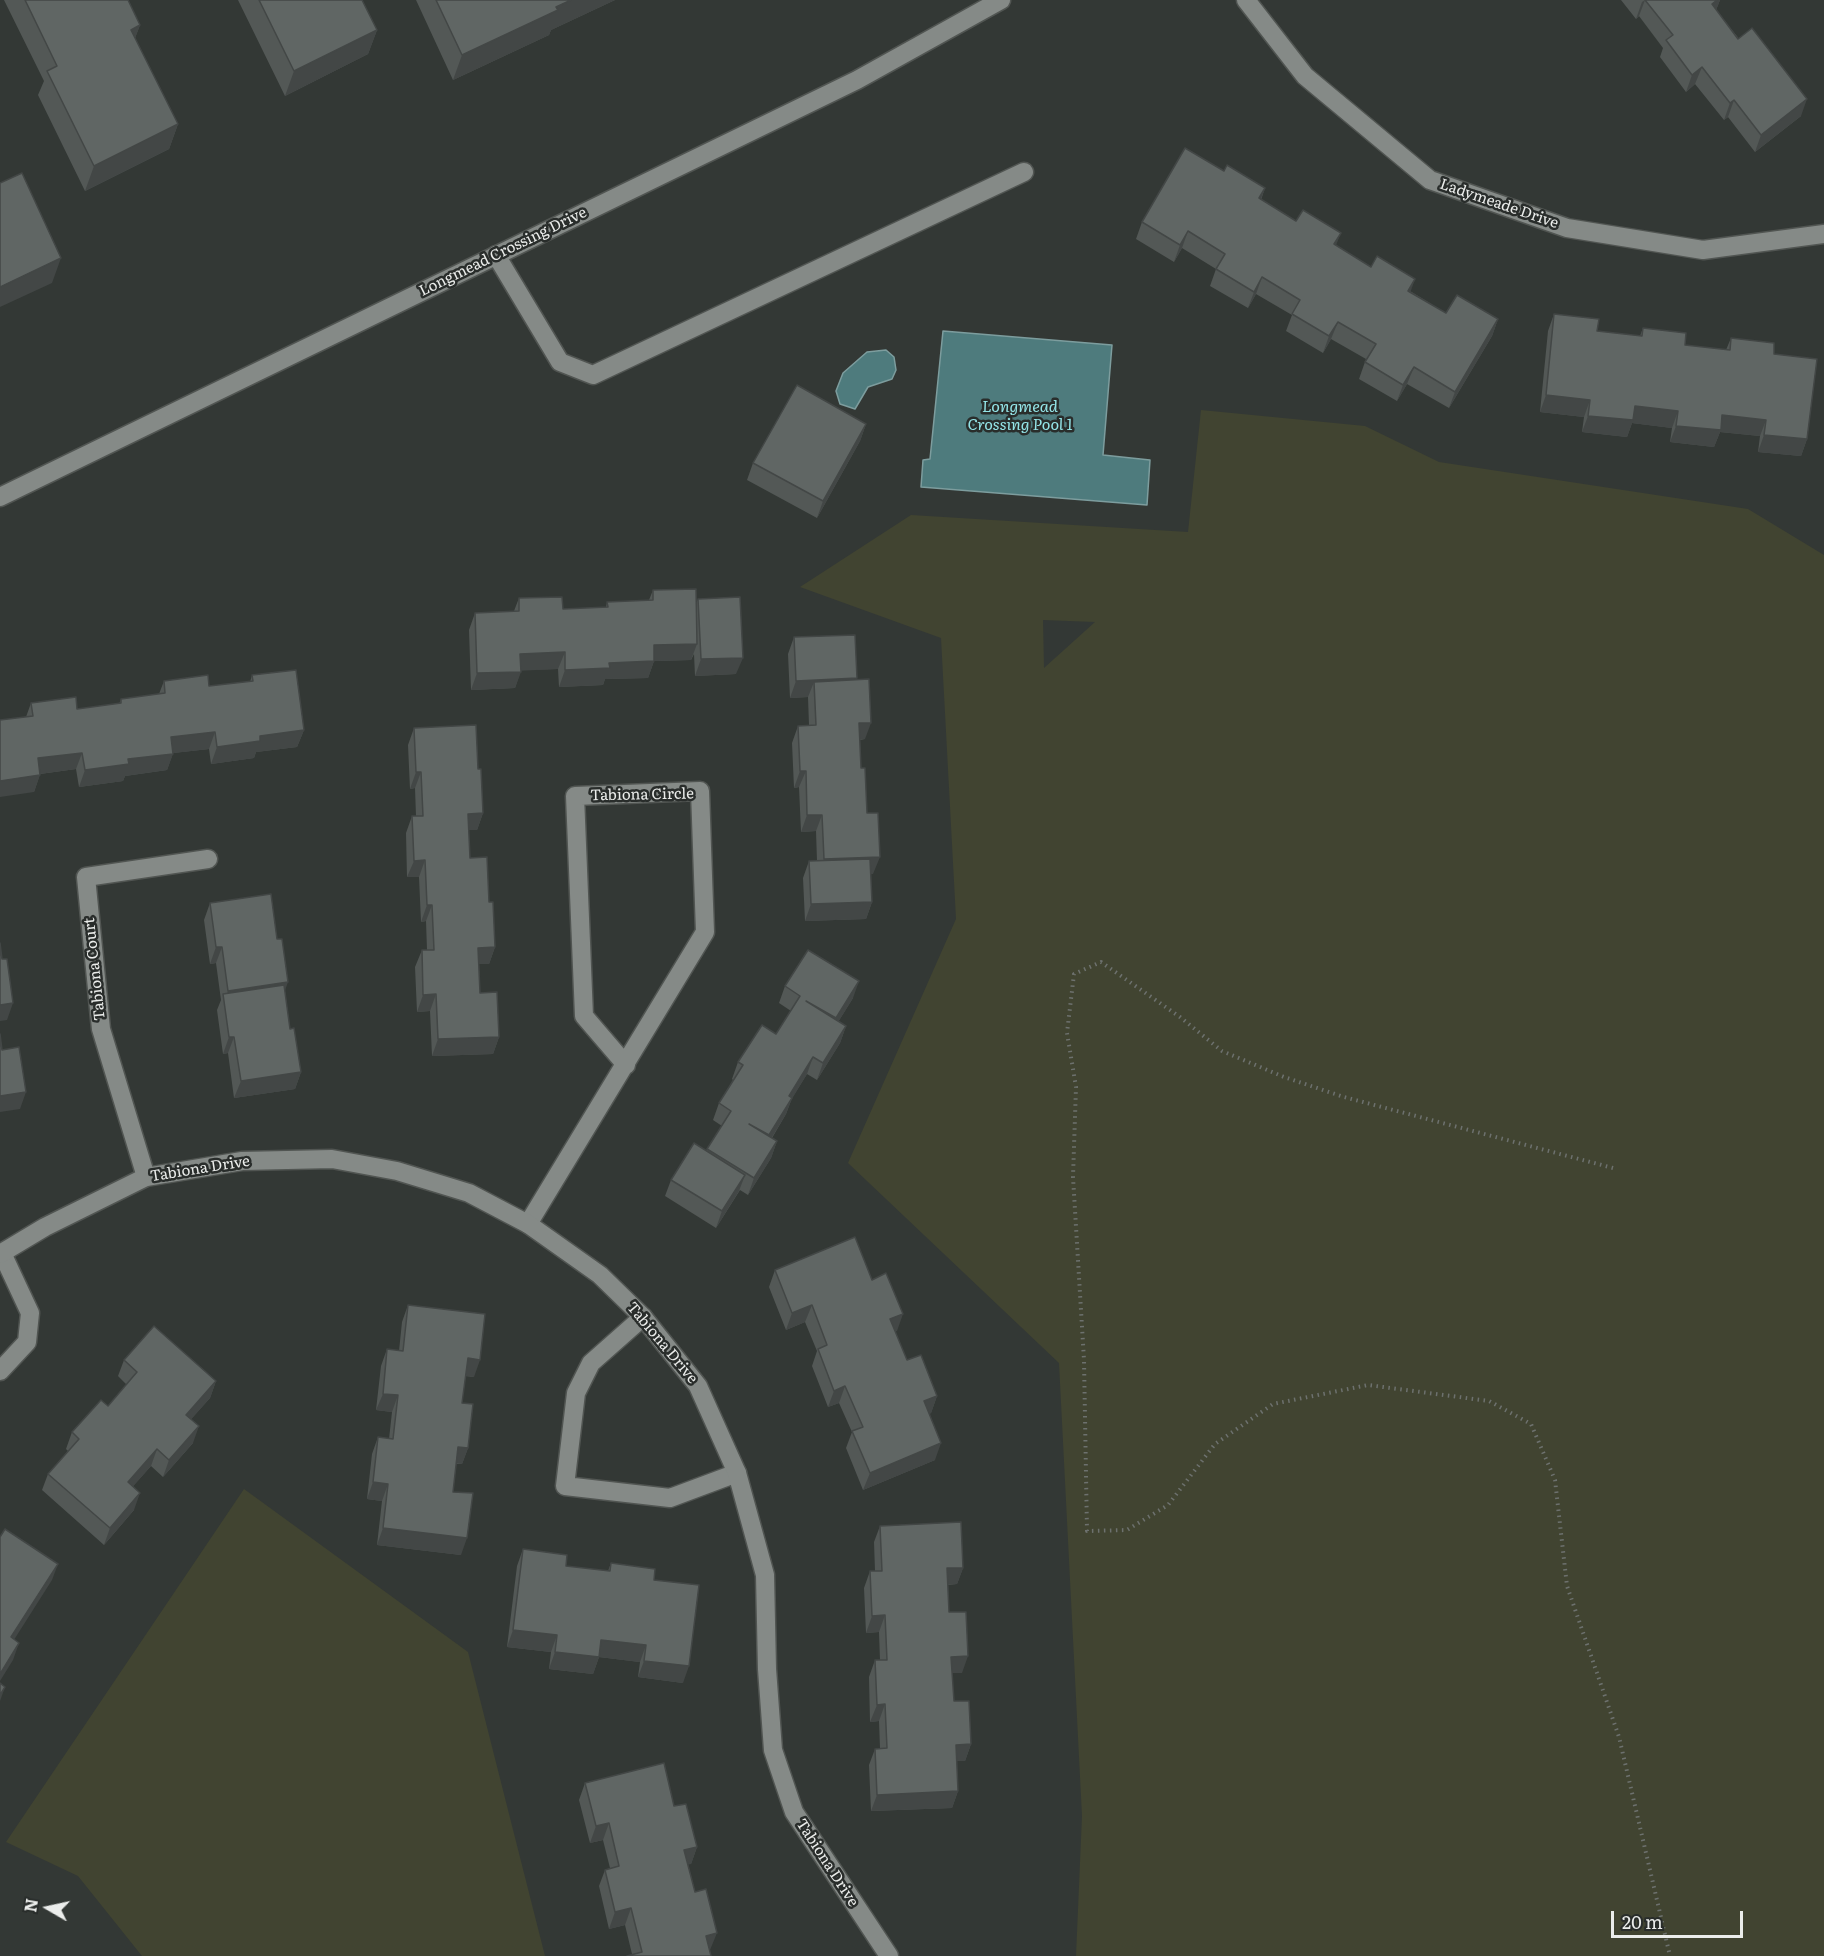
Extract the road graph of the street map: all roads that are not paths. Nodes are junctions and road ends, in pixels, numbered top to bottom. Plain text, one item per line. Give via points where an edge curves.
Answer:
1 (1001, 0) edge
2 (1246, 0) edge
3 (1024, 172) dead end
4 (1824, 234) edge
5 (496, 255) junction
6 (0, 497) edge
7 (208, 859) dead end
8 (626, 1065) junction
9 (146, 1177) junction
10 (528, 1224) junction
11 (1, 1254) edge
12 (643, 1317) junction
13 (0, 1371) edge
14 (737, 1473) junction
15 (889, 1956) edge

1 - 5 street, Longmead Crossing Drive via 857,80
2 - 4 street, Ladymeade Drive via 1305,76 1430,180 1567,228 1702,250
3 - 5 street via 593,375 560,362
5 - 6 street, Longmead Crossing Drive
7 - 9 street, Tabiona Court via 86,877 101,1029
8 - 8 street, Tabiona Circle via 705,932 700,791 575,796 584,1016
8 - 10 street, Tabiona Circle
9 - 10 street, Tabiona Drive via 242,1161 332,1159 397,1171 469,1193
9 - 11 street, Tabiona Drive via 54,1221
10 - 12 street, Tabiona Drive via 600,1275
11 - 13 street via 30,1313 27,1342
12 - 14 street, Tabiona Drive via 698,1386
12 - 14 street via 591,1363 576,1393 565,1486 670,1498
14 - 15 street, Tabiona Drive via 765,1575 773,1750 794,1812

